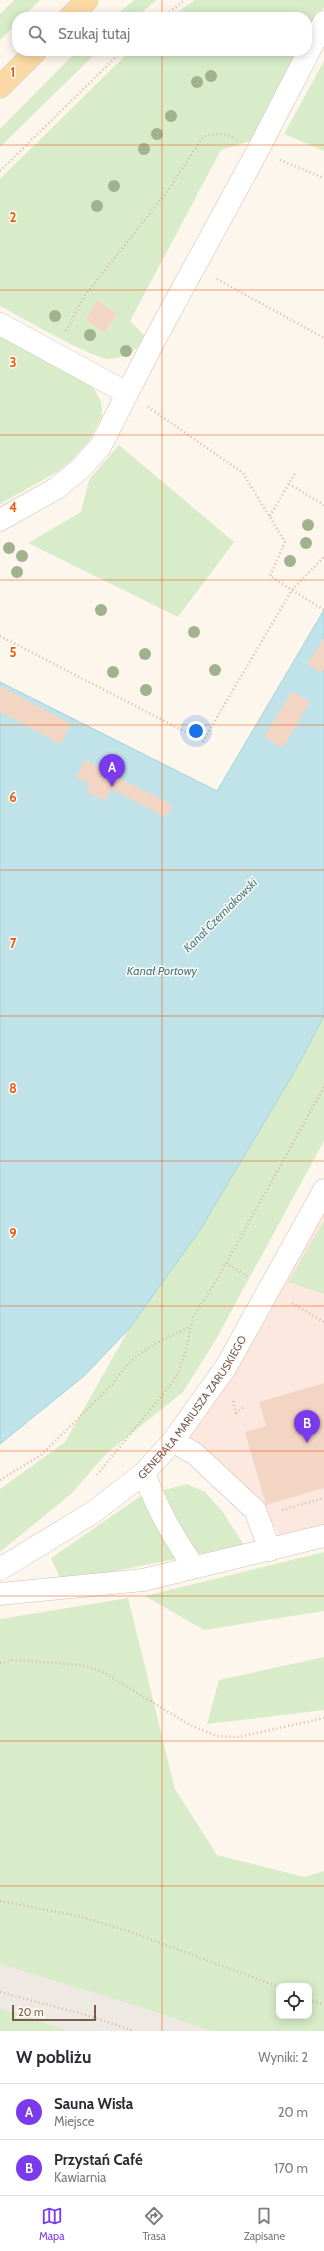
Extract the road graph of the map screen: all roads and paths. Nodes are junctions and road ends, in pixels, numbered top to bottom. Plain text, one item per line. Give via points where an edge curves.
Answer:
1 (86, 0) edge
2 (185, 0) edge
3 (75, 12) edge
4 (169, 12) edge
5 (324, 22) edge
6 (312, 45) edge
7 (31, 56) edge
8 (117, 56) edge
9 (306, 56) edge
10 (0, 87) edge
11 (258, 150) junction
12 (0, 171) edge
13 (324, 178) edge
14 (196, 268) junction
15 (0, 324) edge
16 (324, 338) edge
17 (54, 352) junction
18 (127, 393) junction
19 (295, 473) dead end
20 (289, 484) junction
21 (324, 505) edge
22 (270, 516) junction
23 (0, 520) edge
24 (324, 557) edge
25 (292, 590) junction
26 (324, 610) edge
27 (0, 636) edge
28 (324, 1087) edge
29 (324, 1190) edge
30 (226, 1263) junction
31 (247, 1276) dead end
32 (292, 1303) dead end
33 (324, 1322) edge
34 (191, 1326) junction
35 (173, 1441) junction
36 (144, 1473) junction
37 (94, 1479) dead end
38 (0, 1480) edge
39 (324, 1536) edge
40 (270, 1550) junction
41 (194, 1567) junction
42 (0, 1569) edge
43 (0, 1594) edge
44 (0, 1663) edge
45 (324, 1718) edge
46 (0, 1901) edge
47 (276, 1986) edge
48 (0, 1992) edge
49 (312, 2000) edge
50 (324, 2005) edge
51 (134, 2031) edge

1 - 3 main road
2 - 4 path
5 - 6 lane
7 - 10 main road
8 - 12 path
9 - 11 lane
11 - 13 path
11 - 14 lane
11 - 17 path via 228,134 217,133 203,137 167,192 85,296
14 - 16 path
14 - 18 lane
15 - 17 lane
17 - 18 lane
18 - 22 path via 243,473
18 - 23 lane via 100,447 80,469 57,488
19 - 20 path
20 - 21 path
20 - 22 path
22 - 25 path via 285,542 270,576
24 - 25 path
25 - 26 path
25 - 27 path via 203,741
28 - 30 path
29 - 35 lane, GENERAŁA MARIUSZA ZARUSKIEGO via 226,1367
30 - 31 path
30 - 34 path via 193,1317
32 - 33 path
34 - 37 path via 176,1379
34 - 38 path via 151,1345 135,1356 113,1384 41,1455
35 - 36 lane, GENERAŁA MARIUSZA ZARUSKIEGO
35 - 40 lane via 195,1454 255,1510
36 - 41 lane via 158,1508
36 - 42 lane, GENERAŁA MARIUSZA ZARUSKIEGO via 92,1513
39 - 40 lane
40 - 41 lane
41 - 43 lane via 143,1580
44 - 45 path via 13,1660 80,1665 100,1671 190,1725 217,1736 251,1735
46 - 47 path via 78,1916 128,1931
48 - 51 path
49 - 50 path

